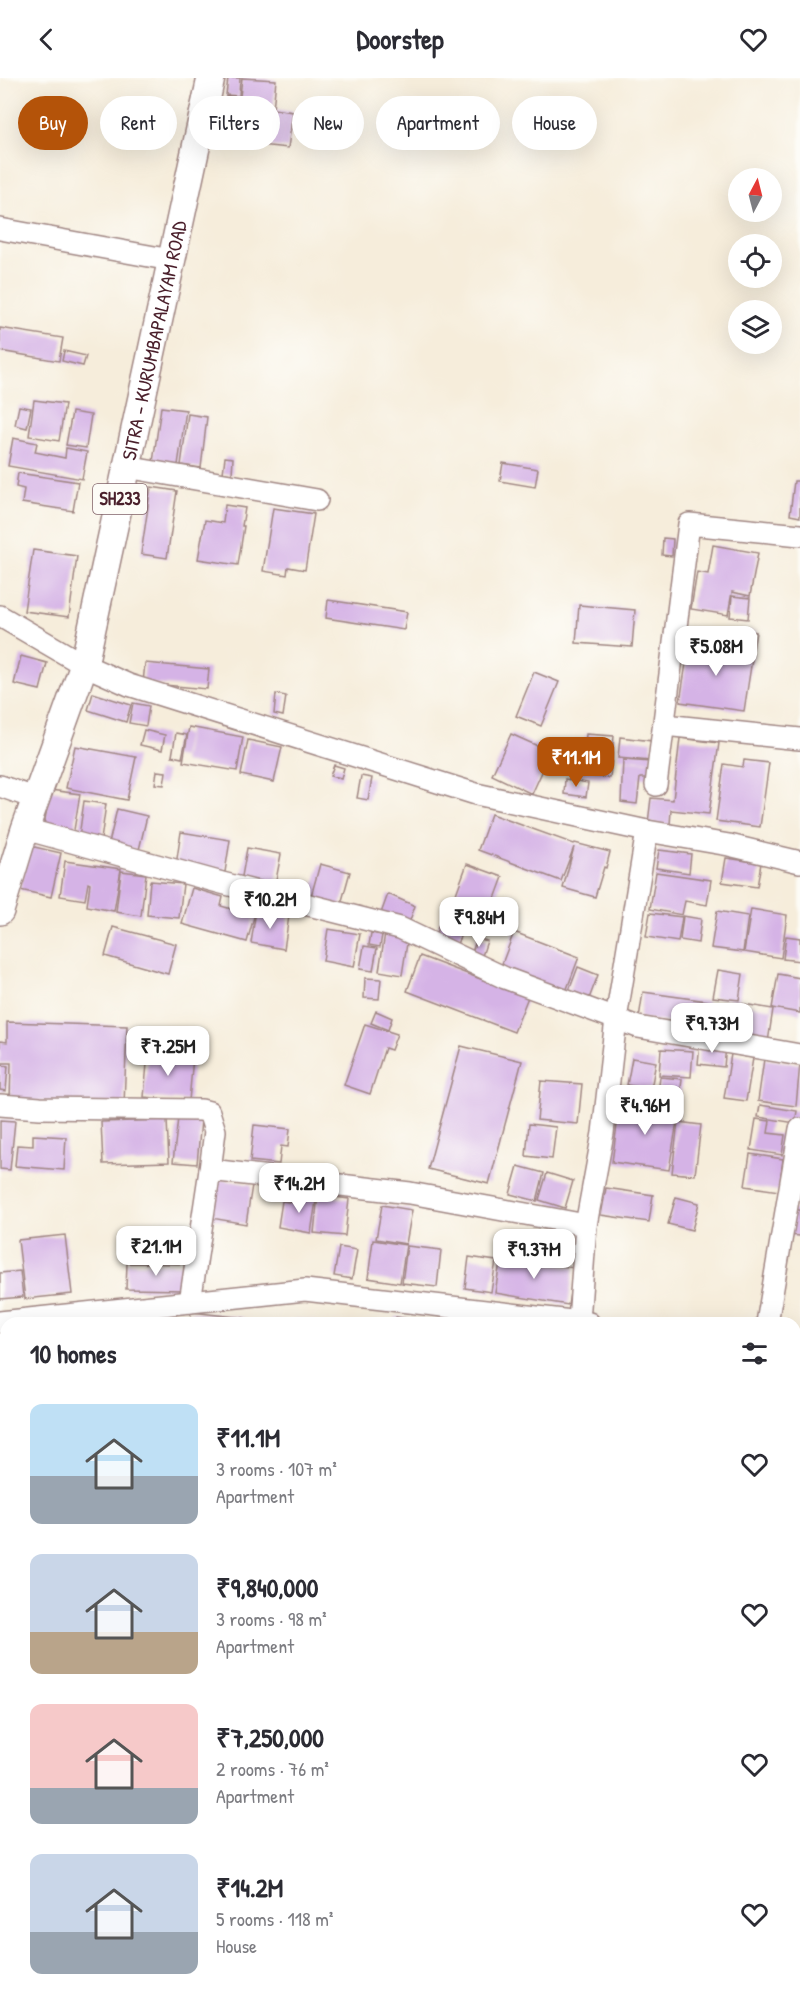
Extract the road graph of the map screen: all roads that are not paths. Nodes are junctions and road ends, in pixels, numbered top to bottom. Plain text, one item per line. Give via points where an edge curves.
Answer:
1 (211, 78) edge
2 (0, 229) edge
3 (171, 260) junction
4 (126, 467) junction
5 (317, 500) dead end
6 (800, 535) edge
7 (0, 616) edge
8 (84, 665) junction
9 (664, 725) junction
10 (800, 739) edge
11 (656, 785) dead end
12 (0, 786) edge
13 (37, 800) junction
14 (25, 829) junction
15 (647, 831) junction
16 (800, 862) edge
17 (0, 912) edge
18 (616, 1019) junction
19 (800, 1055) edge
20 (0, 1105) edge
21 (800, 1129) edge
22 (210, 1170) junction
23 (586, 1225) junction
24 (190, 1302) junction
25 (48, 1317) edge
26 (540, 1317) edge
27 (584, 1317) edge
28 (768, 1317) edge

1 - 3 main road, SITRA - KURUMBAPALAYAM ROAD / SH233
2 - 3 street
3 - 4 main road, SITRA - KURUMBAPALAYAM ROAD / SH233
4 - 5 street
4 - 8 main road, SITRA - KURUMBAPALAYAM ROAD / SH233
6 - 9 street via 689,524
7 - 8 street
8 - 13 main road, SITRA - KURUMBAPALAYAM ROAD / SH233
8 - 15 street via 129,685 476,794
9 - 10 street
9 - 11 street
12 - 13 street
13 - 14 main road, SITRA - KURUMBAPALAYAM ROAD / SH233
14 - 17 main road, SITRA - KURUMBAPALAYAM ROAD / SH233
14 - 18 street via 400,928 505,978
15 - 16 street
15 - 18 street
18 - 19 street via 638,1027
18 - 23 street via 603,1133
20 - 22 street via 209,1112 215,1131
21 - 28 street
22 - 23 street via 411,1193
22 - 24 street
23 - 27 street
24 - 25 street
24 - 26 street via 305,1290

